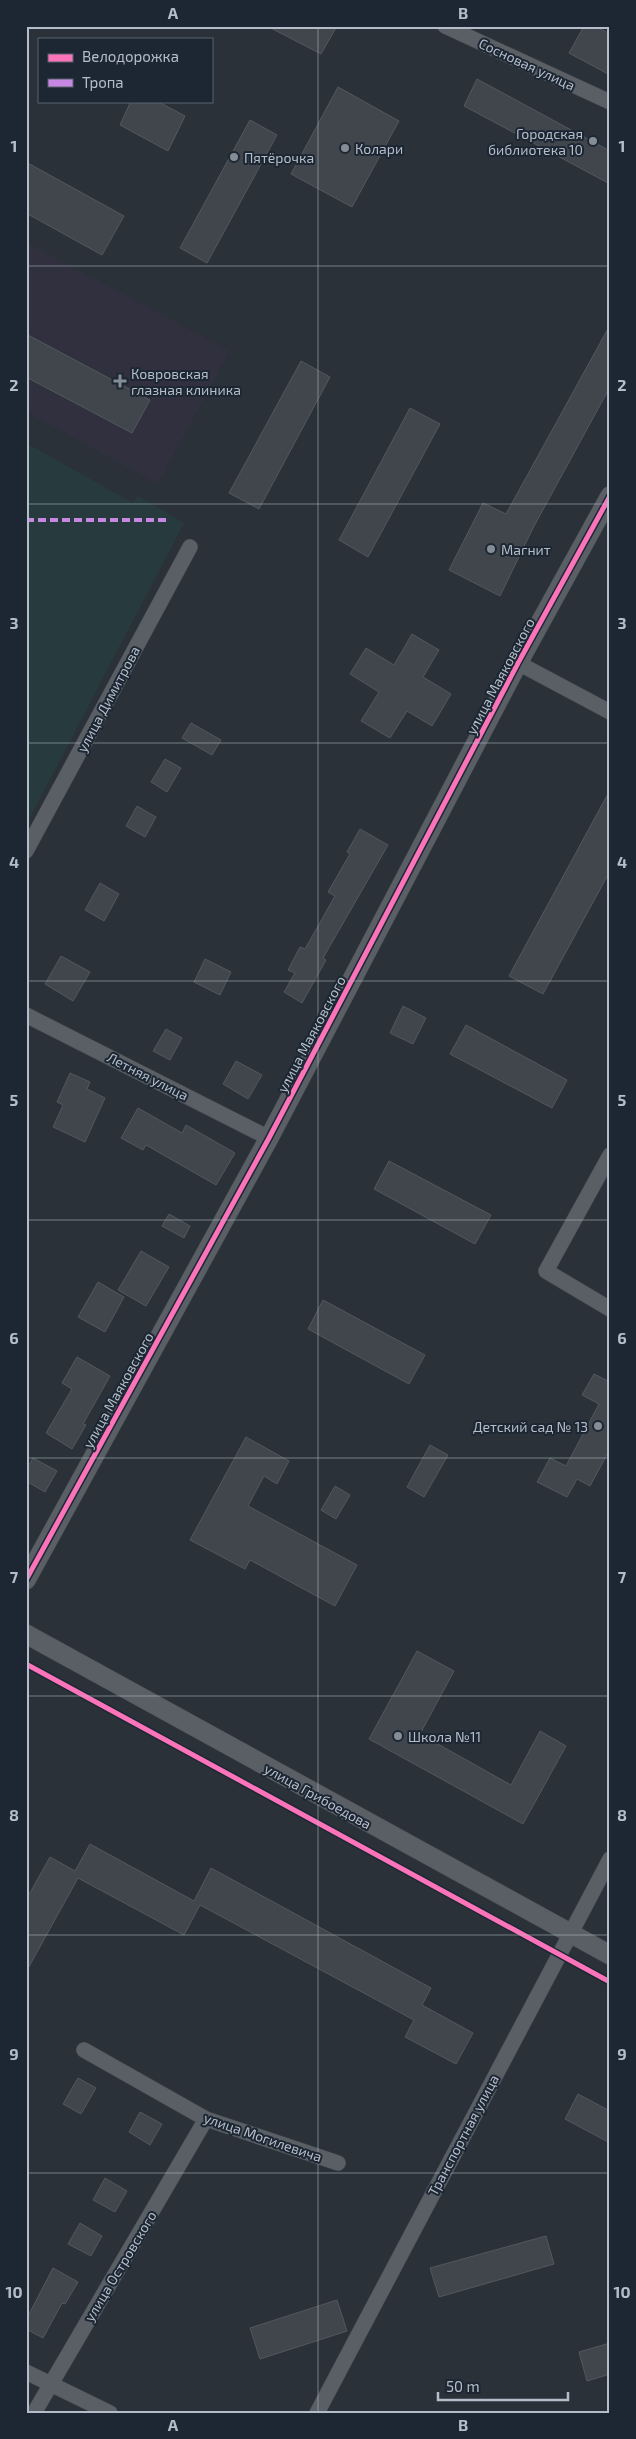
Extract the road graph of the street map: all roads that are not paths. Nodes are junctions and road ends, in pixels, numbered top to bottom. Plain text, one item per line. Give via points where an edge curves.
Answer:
1 (445, 26) edge
2 (610, 102) edge
3 (610, 496) edge
4 (190, 547) dead end
5 (518, 663) junction
6 (610, 712) edge
7 (26, 851) edge
8 (26, 1015) edge
9 (269, 1138) junction
10 (610, 1155) edge
11 (610, 1309) edge
12 (26, 1580) edge
13 (26, 1634) edge
14 (610, 1859) edge
15 (568, 1934) junction
16 (610, 1955) edge
17 (84, 2050) dead end
18 (206, 2119) junction
19 (338, 2163) dead end
20 (26, 2372) edge
21 (50, 2384) junction
22 (34, 2413) edge
23 (110, 2413) edge
24 (317, 2413) edge

1 - 2 street, Сосновая улица
3 - 5 street, улица Маяковского
4 - 7 street, улица Димитрова
5 - 6 street
5 - 9 street, улица Маяковского
8 - 9 street, Летняя улица
9 - 12 street, улица Маяковского
10 - 11 street via 546,1271
13 - 15 street, улица Грибоедова
14 - 15 street, Транспортная улица
15 - 16 street, улица Грибоедова
15 - 24 street, Транспортная улица
17 - 18 street, улица Могилевича
18 - 19 street, улица Могилевича
18 - 21 street, улица Островского
20 - 21 street
21 - 22 street, улица Островского
21 - 23 street

